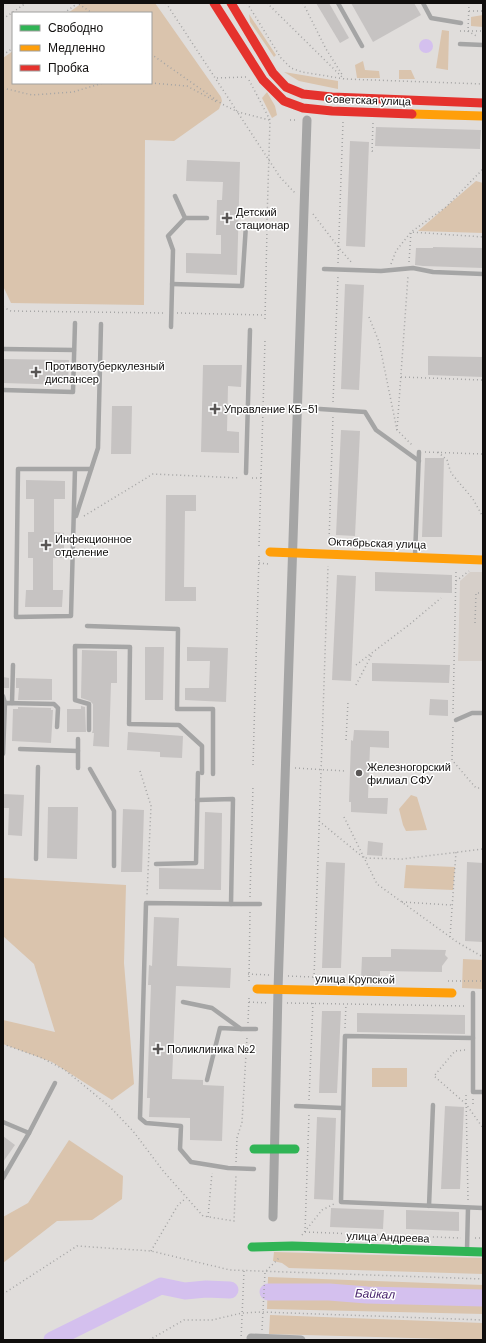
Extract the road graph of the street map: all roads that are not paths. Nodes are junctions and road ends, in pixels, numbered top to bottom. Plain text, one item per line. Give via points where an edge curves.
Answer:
1 (214, 3) edge
2 (231, 3) edge
3 (338, 3) edge
4 (423, 3) edge
5 (461, 23) dead end
6 (460, 44) dead end
7 (483, 45) edge
8 (362, 46) dead end
9 (296, 91) junction
10 (332, 98) junction
11 (483, 103) edge
12 (283, 105) junction
13 (332, 111) junction
14 (483, 116) edge
15 (307, 120) dead end
16 (175, 196) dead end
17 (185, 218) junction
18 (207, 218) dead end
19 (261, 226) dead end
20 (324, 268) dead end
21 (483, 274) edge
22 (172, 284) junction
23 (75, 323) dead end
24 (101, 324) dead end
25 (171, 326) dead end
26 (250, 330) dead end
27 (3, 348) edge
28 (74, 350) junction
29 (3, 390) edge
30 (320, 409) dead end
31 (419, 452) road end
32 (419, 461) junction
33 (75, 469) junction
34 (91, 469) junction
35 (246, 472) dead end
36 (74, 522) junction
37 (270, 552) dead end
38 (292, 553) junction
39 (415, 557) junction
40 (483, 560) edge
41 (87, 626) dead end
42 (13, 665) dead end
43 (3, 696) edge
44 (5, 702) junction
45 (12, 702) junction
46 (483, 713) edge
47 (456, 720) dead end
48 (58, 727) dead end
49 (89, 730) dead end
50 (78, 739) dead end
51 (20, 749) dead end
52 (78, 751) junction
53 (3, 754) edge
54 (38, 767) dead end
55 (78, 768) dead end
56 (90, 769) dead end
57 (213, 774) dead end
58 (197, 800) junction
59 (36, 859) dead end
60 (156, 864) dead end
61 (114, 866) dead end
62 (231, 904) junction
63 (260, 904) dead end
64 (257, 989) dead end
65 (278, 990) junction
66 (452, 993) dead end
67 (473, 993) dead end
68 (183, 1002) dead end
69 (241, 1029) junction
70 (256, 1029) dead end
71 (473, 1038) junction
72 (207, 1080) dead end
73 (55, 1083) dead end
74 (483, 1092) edge
75 (433, 1105) dead end
76 (296, 1106) dead end
77 (342, 1108) junction
78 (3, 1122) edge
79 (29, 1133) junction
80 (254, 1149) dead end
81 (275, 1149) junction
82 (295, 1149) dead end
83 (254, 1170) dead end
84 (3, 1178) edge
85 (429, 1206) junction
86 (468, 1208) junction
87 (483, 1208) edge
88 (273, 1217) dead end
89 (252, 1246) dead end
90 (468, 1252) junction
91 (483, 1252) edge
92 (251, 1338) dead end
93 (301, 1340) edge

1 - 12 street, Советская улица via 263,80
2 - 9 street, Советская улица via 273,73 286,87
3 - 8 lane
4 - 5 lane via 431,18
6 - 7 lane
9 - 10 street, Советская улица
9 - 12 street
10 - 11 street, Советская улица
10 - 13 street
12 - 13 street, Советская улица
13 - 14 street, Советская улица
15 - 38 street
16 - 17 lane
17 - 18 lane
17 - 22 lane via 168,236 173,250
19 - 22 lane via 246,225 242,286
20 - 21 lane via 381,271 413,268 434,272
22 - 25 lane
23 - 28 lane
24 - 34 lane via 98,448
26 - 35 lane
27 - 28 lane
28 - 29 lane via 73,392
30 - 32 lane via 366,412 376,430
31 - 32 lane
32 - 39 lane
33 - 34 lane
33 - 36 lane
33 - 36 lane via 18,469 16,617 71,616
34 - 36 lane
37 - 38 street, Октябрьская улица
38 - 39 street, Октябрьская улица
38 - 65 street
39 - 40 street, Октябрьская улица
41 - 57 lane via 178,629 177,709 213,709
42 - 45 lane
43 - 44 lane
44 - 45 lane
44 - 53 lane
45 - 48 lane via 54,704 58,708
46 - 47 lane via 472,713
49 - 58 lane via 89,704 75,700 75,646 130,647 129,724 179,725 202,746
50 - 52 lane
51 - 52 lane
52 - 55 lane
54 - 59 lane
56 - 61 lane via 114,811
58 - 60 lane via 196,863
58 - 62 lane via 233,799
62 - 63 lane
62 - 83 lane via 146,903 140,1118 146,1124 181,1126 180,1149 191,1162
64 - 65 street, улица Крупской
65 - 66 street, улица Крупской
65 - 81 street
67 - 71 lane
68 - 69 lane via 212,1008
69 - 70 lane
69 - 72 lane via 220,1028
71 - 74 lane via 473,1092
71 - 77 lane via 345,1036
73 - 79 lane
75 - 85 lane
76 - 77 lane
77 - 85 lane via 341,1202
78 - 79 lane
79 - 84 lane
80 - 81 street
81 - 82 street
81 - 88 street
85 - 86 lane
86 - 87 lane
86 - 90 lane
89 - 90 street, улица Андреева
90 - 91 street, улица Андреева
92 - 93 street

